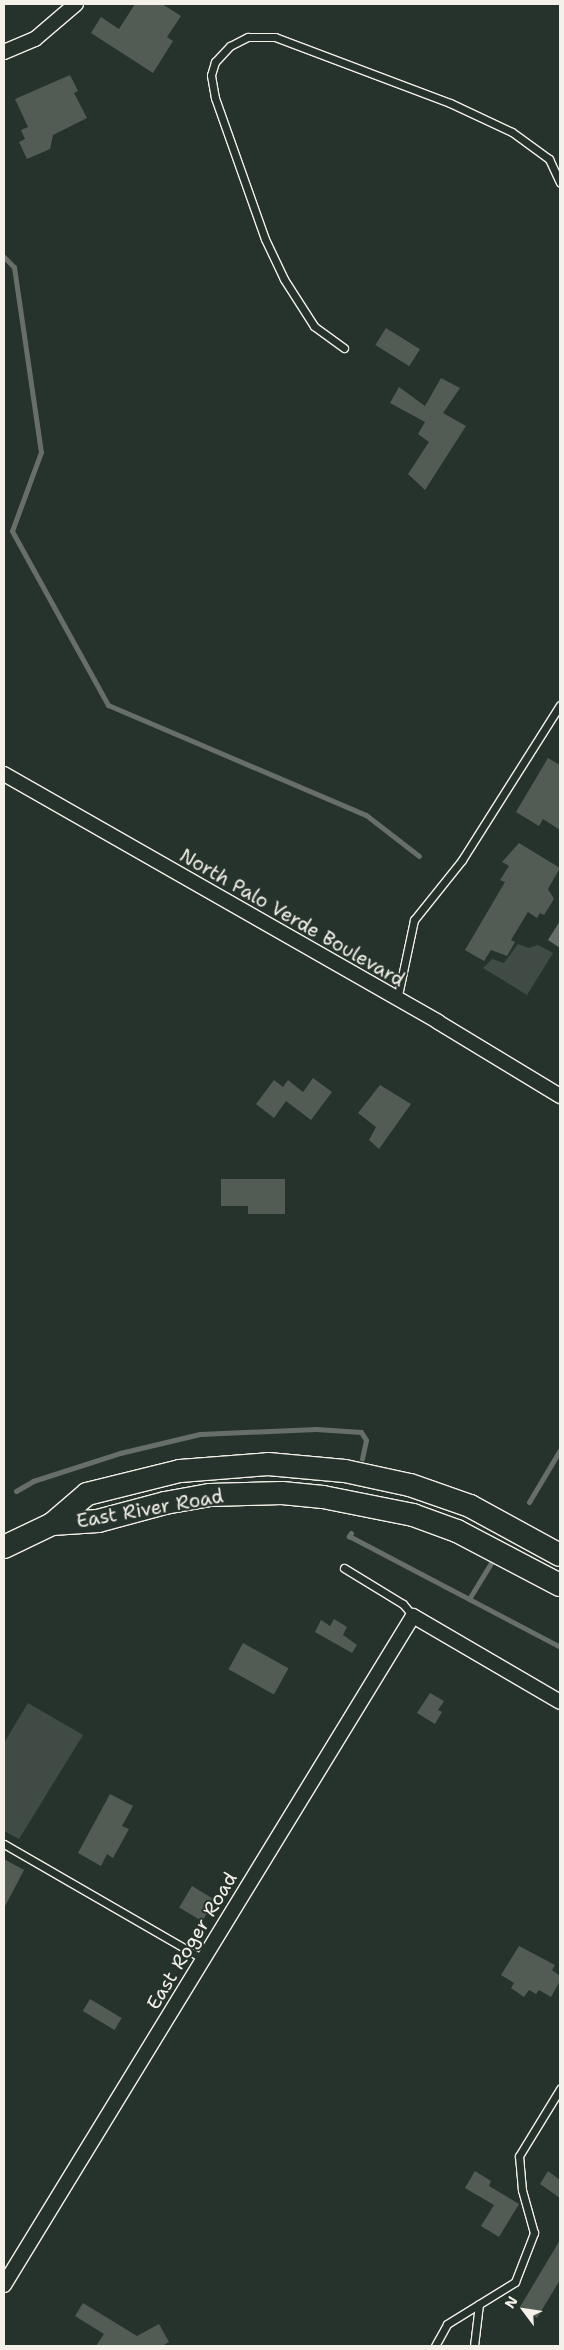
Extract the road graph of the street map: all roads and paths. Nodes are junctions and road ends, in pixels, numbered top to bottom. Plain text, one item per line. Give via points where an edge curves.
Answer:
1 (76, 4) edge
2 (4, 52) edge
3 (560, 183) edge
4 (344, 348) dead end
5 (560, 705) edge
6 (4, 774) edge
7 (397, 1000) junction
8 (560, 1096) edge
9 (52, 1524) junction
10 (4, 1547) edge
11 (560, 1555) edge
12 (344, 1568) dead end
13 (560, 1585) edge
14 (413, 1616) junction
15 (560, 1702) edge
16 (4, 1844) edge
17 (204, 1959) junction
18 (560, 2089) edge
19 (4, 2285) edge
20 (479, 2304) junction
21 (435, 2346) edge
22 (474, 2346) edge

1 - 2 street via 35,39
3 - 4 lane via 549,160 512,132 450,103 275,37 248,37 230,46 215,62 211,75 215,98 265,239 284,279 314,326
5 - 7 lane via 462,860 414,920
6 - 7 street, North Palo Verde Boulevard
7 - 8 street, North Palo Verde Boulevard
9 - 10 main road, East River Road
9 - 11 main road, East River Road via 87,1494 133,1481 223,1466 306,1466 378,1477 447,1497 496,1519
9 - 13 main road, East River Road via 98,1521 155,1505 210,1496 282,1493 323,1497 413,1514 457,1531
12 - 14 lane via 403,1604
14 - 15 street
14 - 17 street, East Roger Road
16 - 17 lane
17 - 19 street, East Roger Road
18 - 20 lane via 519,2156 522,2190 534,2233 515,2282
20 - 21 lane via 447,2324
20 - 22 lane

